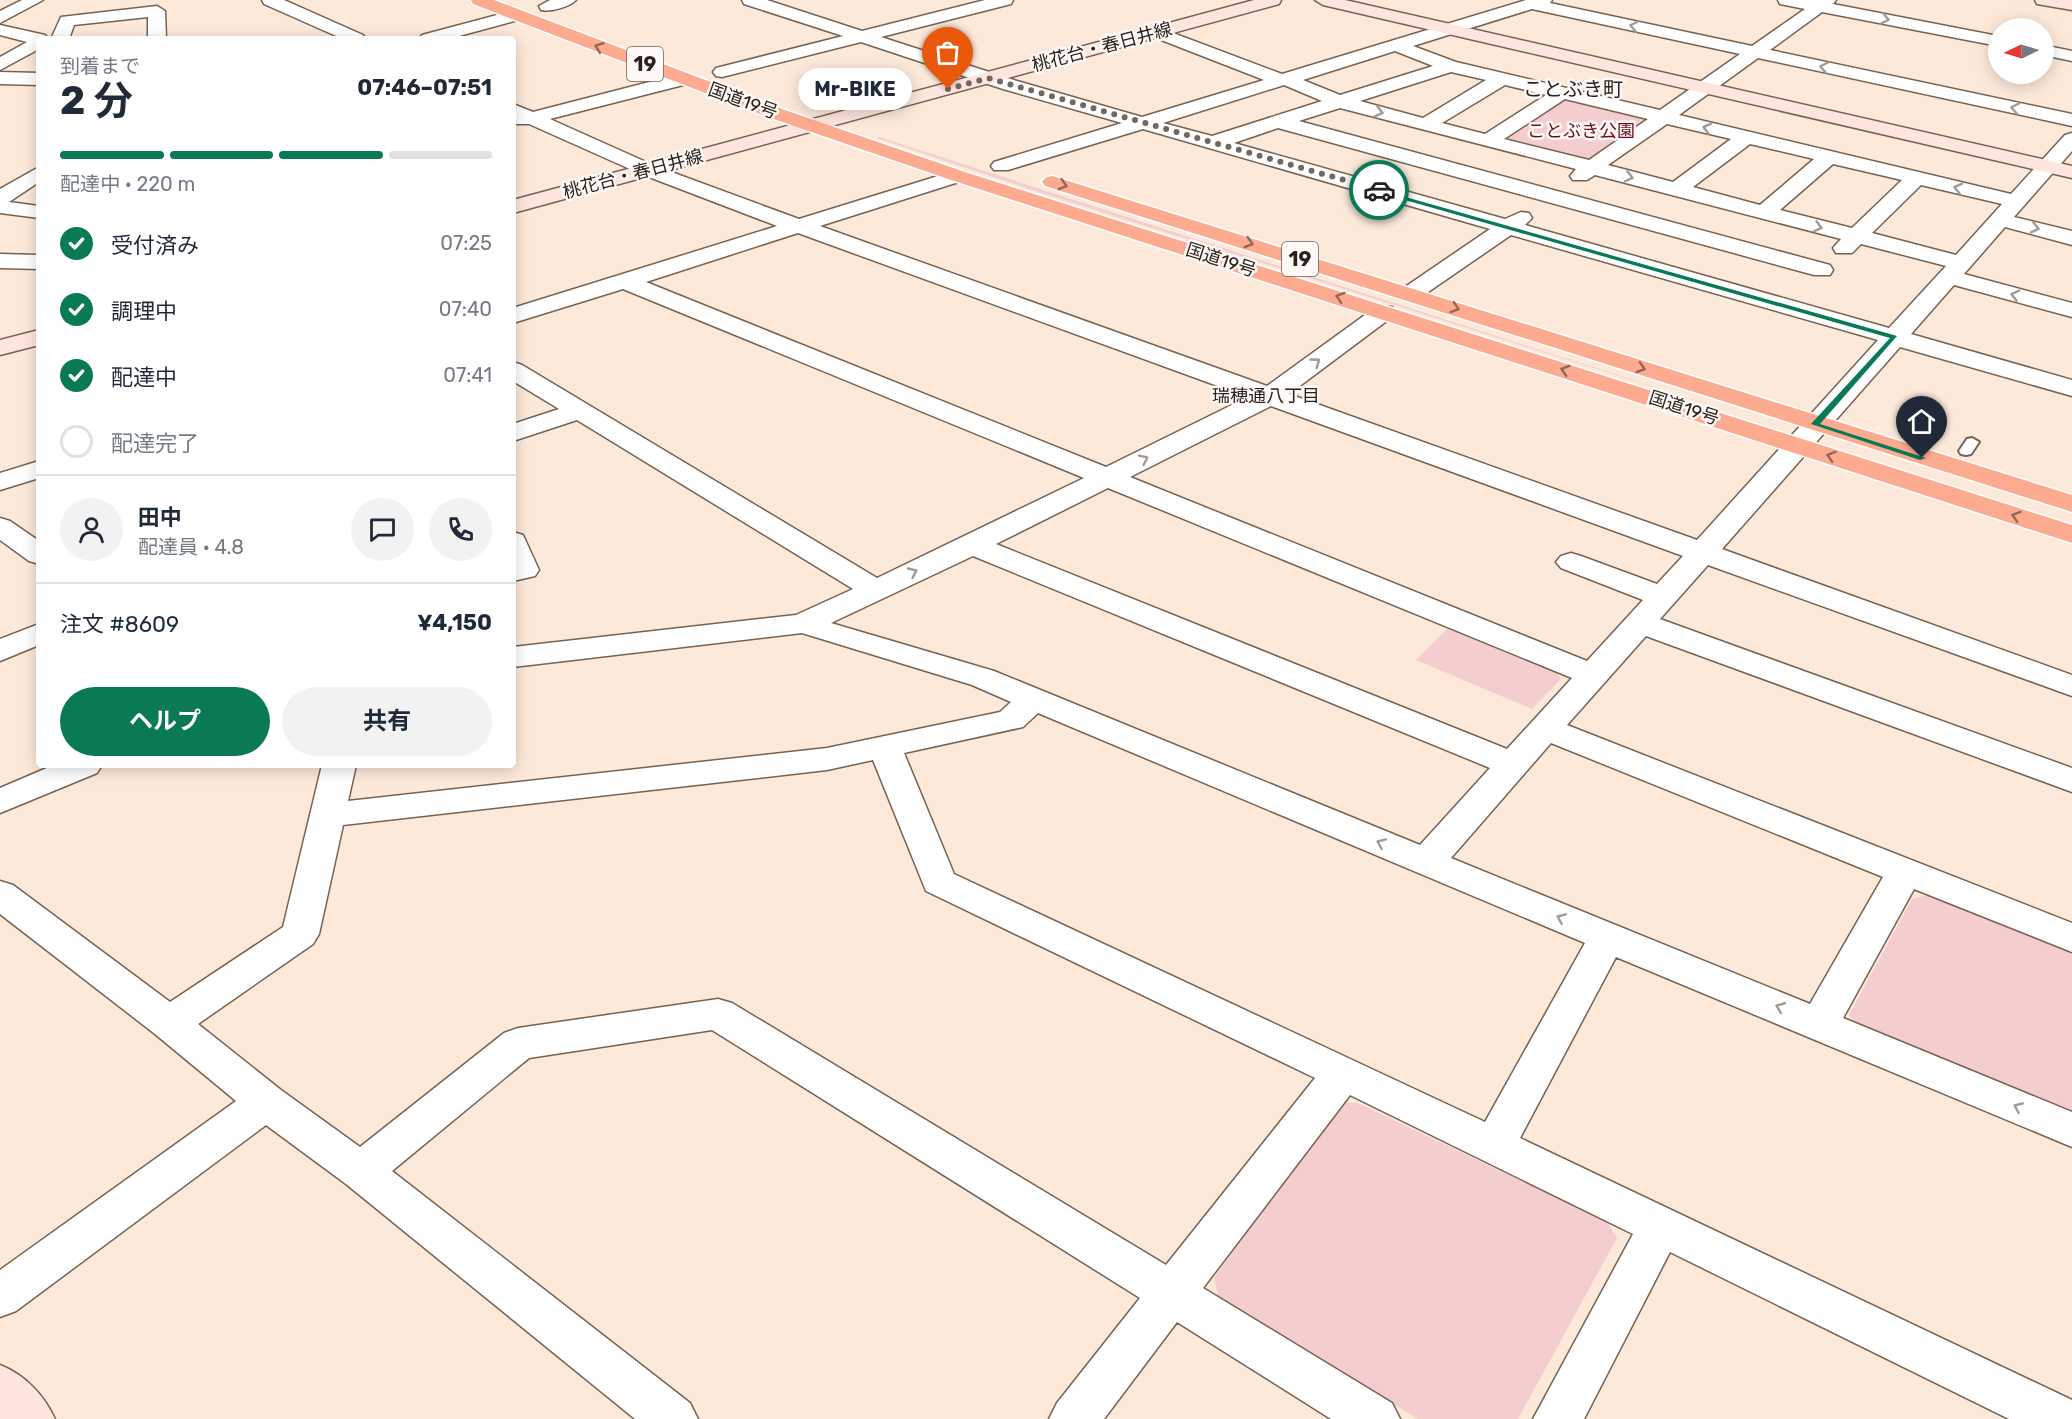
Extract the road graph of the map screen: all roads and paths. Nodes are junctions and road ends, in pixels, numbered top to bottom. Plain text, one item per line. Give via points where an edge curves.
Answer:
1 (35, 0) edge
2 (270, 0) edge
3 (479, 0) edge
4 (750, 0) edge
5 (936, 0) edge
6 (1005, 0) edge
7 (1274, 0) edge
8 (1323, 0) edge
9 (1786, 0) edge
10 (2043, 0) edge
11 (1538, 2) edge
12 (1824, 3) edge
13 (541, 5) edge
14 (2072, 5) edge
15 (966, 10) junction
16 (0, 18) edge
17 (1450, 28) junction
18 (0, 30) edge
19 (1157, 32) junction
20 (61, 36) edge
21 (157, 36) edge
22 (350, 36) edge
23 (438, 36) edge
24 (859, 37) junction
25 (1988, 39) edge
26 (36, 40) edge
27 (36, 43) edge
28 (1394, 45) junction
29 (1755, 52) junction
30 (2054, 52) edge
31 (2072, 56) edge
32 (0, 65) edge
33 (1450, 66) junction
34 (722, 72) junction
35 (0, 78) edge
36 (988, 78) junction
37 (1503, 78) junction
38 (684, 79) junction
39 (1283, 79) junction
40 (36, 80) edge
41 (1704, 87) junction
42 (1562, 93) junction
43 (1340, 102) junction
44 (519, 117) edge
45 (847, 117) junction
46 (1663, 117) junction
47 (2072, 120) edge
48 (1279, 122) junction
49 (1142, 123) junction
50 (1426, 124) junction
51 (811, 126) junction
52 (899, 133) dead end
53 (1746, 138) junction
54 (2072, 139) edge
55 (1488, 140) junction
56 (1212, 143) junction
57 (1829, 157) junction
58 (978, 159) dead end
59 (1001, 166) junction
60 (1591, 167) junction
61 (2060, 169) edge
62 (648, 170) junction
63 (36, 174) edge
64 (0, 175) edge
65 (36, 175) edge
66 (958, 176) junction
67 (1916, 178) junction
68 (1676, 190) junction
69 (1551, 197) junction
70 (0, 198) edge
71 (516, 206) edge
72 (0, 207) edge
73 (2006, 210) junction
74 (36, 212) edge
75 (1764, 212) junction
76 (798, 226) junction
77 (1509, 227) junction
78 (1856, 237) junction
79 (2072, 238) edge
80 (0, 261) edge
81 (36, 262) edge
82 (1954, 270) junction
83 (621, 280) junction
84 (1803, 288) junction
85 (1410, 294) junction
86 (2072, 310) edge
87 (1384, 312) junction
88 (516, 315) edge
89 (1894, 337) junction
90 (36, 338) edge
91 (0, 348) edge
92 (516, 372) edge
93 (2072, 388) edge
94 (1269, 397) junction
95 (578, 411) junction
96 (516, 432) edge
97 (1806, 435) junction
98 (36, 470) edge
99 (1107, 477) junction
100 (0, 482) edge
101 (2072, 504) edge
102 (0, 527) edge
103 (2072, 534) edge
104 (972, 545) junction
105 (516, 549) edge
106 (36, 553) edge
107 (1701, 553) junction
108 (1571, 562) dead end
109 (516, 571) edge
110 (875, 590) junction
111 (1663, 597) junction
112 (1641, 622) junction
113 (802, 624) junction
114 (36, 634) edge
115 (0, 651) edge
116 (516, 657) edge
117 (1593, 675) junction
118 (2072, 686) edge
119 (1034, 699) junction
120 (1545, 729) junction
121 (884, 745) junction
122 (1512, 764) junction
123 (78, 768) edge
124 (338, 768) edge
125 (2072, 780) edge
126 (0, 801) edge
127 (328, 815) junction
128 (1426, 862) junction
129 (1906, 870) junction
130 (0, 894) edge
131 (1607, 938) junction
132 (2072, 938) edge
133 (169, 1023) junction
134 (1820, 1023) junction
135 (1343, 1073) junction
136 (266, 1102) junction
137 (2072, 1130) edge
138 (1494, 1146) junction
139 (361, 1171) junction
140 (1661, 1226) junction
141 (1170, 1293) junction
142 (0, 1296) edge
143 (0, 1388) edge
144 (30, 1419) edge
145 (673, 1419) edge
146 (1074, 1419) edge
147 (1375, 1419) edge
148 (1558, 1419) edge
149 (2060, 1419) edge

1 - 16 street
2 - 22 street
3 - 13 highway, 国道19号 / 19
4 - 24 street
5 - 15 street
6 - 15 street
7 - 19 street, 桃花台・春日井線
8 - 17 street
9 - 12 street
10 - 14 street
11 - 17 street
29 -> 11 street
12 -> 25 street
12 - 29 street
13 - 23 street
13 - 34 highway, 国道19号 / 19
38 -> 13 highway, 国道19号 / 19
15 - 24 street
17 - 28 street
17 - 41 street
18 - 26 street
19 - 36 street, 桃花台・春日井線
19 - 39 street
20 - 21 street via 68,21 157,11
24 - 34 street
24 - 36 street
27 - 32 street
28 - 33 street
28 - 39 street
29 - 41 street
47 -> 29 street
30 - 31 street
33 - 37 street
33 - 43 street
34 - 45 highway, 国道19号 / 19
35 - 40 street
36 - 45 street, 桃花台・春日井線
36 - 49 street
37 - 42 street
37 - 50 street
38 - 44 street
38 - 51 highway, 国道19号 / 19
39 - 43 street
39 - 49 street
41 - 46 street
41 - 61 street
42 - 46 street
42 - 55 street
43 - 48 street
43 -> 50 street
44 - 62 street
45 - 51 street, 桃花台・春日井線
45 - 52 highway, 国道19号 / 19
53 -> 46 street
46 - 60 street
48 - 56 street
48 - 69 street
49 - 56 street
49 - 59 street
50 - 55 street
51 - 62 street, 桃花台・春日井線
51 - 66 highway, 国道19号 / 19
53 - 57 street
53 - 68 street
54 - 61 street
55 - 60 street
56 - 77 street
57 - 67 street
57 - 75 street
58 - 59 highway, 国道19号 / 19
59 -> 85 highway, 国道19号 / 19
60 -> 68 street
60 - 69 street
61 - 73 street
62 - 71 street, 桃花台・春日井線
62 - 76 street
63 - 64 street
65 - 70 street
66 - 76 street
87 -> 66 highway, 国道19号 / 19
73 -> 67 street
67 - 78 street
68 - 75 street
69 - 77 street
69 - 84 street
72 - 74 street
73 -> 79 street
73 - 82 street
75 -> 78 street
76 - 83 street
76 - 94 street
77 - 84 street
77 - 85 street
78 - 82 street
78 - 84 street
80 - 81 street
86 -> 82 street
82 - 89 street
83 - 88 street
83 - 99 street
84 - 89 street
85 -> 97 highway, 国道19号 / 19
94 -> 87 street
97 -> 87 highway, 国道19号 / 19
89 - 93 street
89 - 97 street
90 - 91 street
92 - 95 street
99 -> 94 street
94 - 107 street
95 - 96 street
95 - 110 street
97 - 101 highway, 国道19号 / 19
103 -> 97 highway, 国道19号 / 19
97 - 107 street
98 - 100 street
99 - 104 street
99 - 117 street
102 - 106 street
110 -> 104 street
104 - 122 street
105 - 109 street via 524,570
107 - 111 street
107 - 118 street
108 - 111 street
110 - 113 street
111 - 112 street
112 - 117 street
112 - 125 street
113 - 116 street
113 - 119 street via 983,678
114 - 115 street
117 - 120 street
119 - 121 street via 1011,720
128 -> 119 street
120 - 122 street
120 - 129 street
121 - 127 street via 828,759
121 - 135 street via 939,882
122 - 128 street
123 - 126 street
124 - 127 street
127 - 133 street via 300,934
131 -> 128 street
129 - 132 street
129 - 134 street
130 - 133 street
134 -> 131 street
131 - 138 street
133 - 136 street
137 -> 134 street
135 - 138 street
135 - 141 street
136 - 139 street
136 - 142 street
138 - 140 street
139 - 141 street via 518,1044 718,1014
139 - 145 street
140 - 148 street
140 - 149 street
141 - 146 street
141 - 147 street
143 - 144 street

